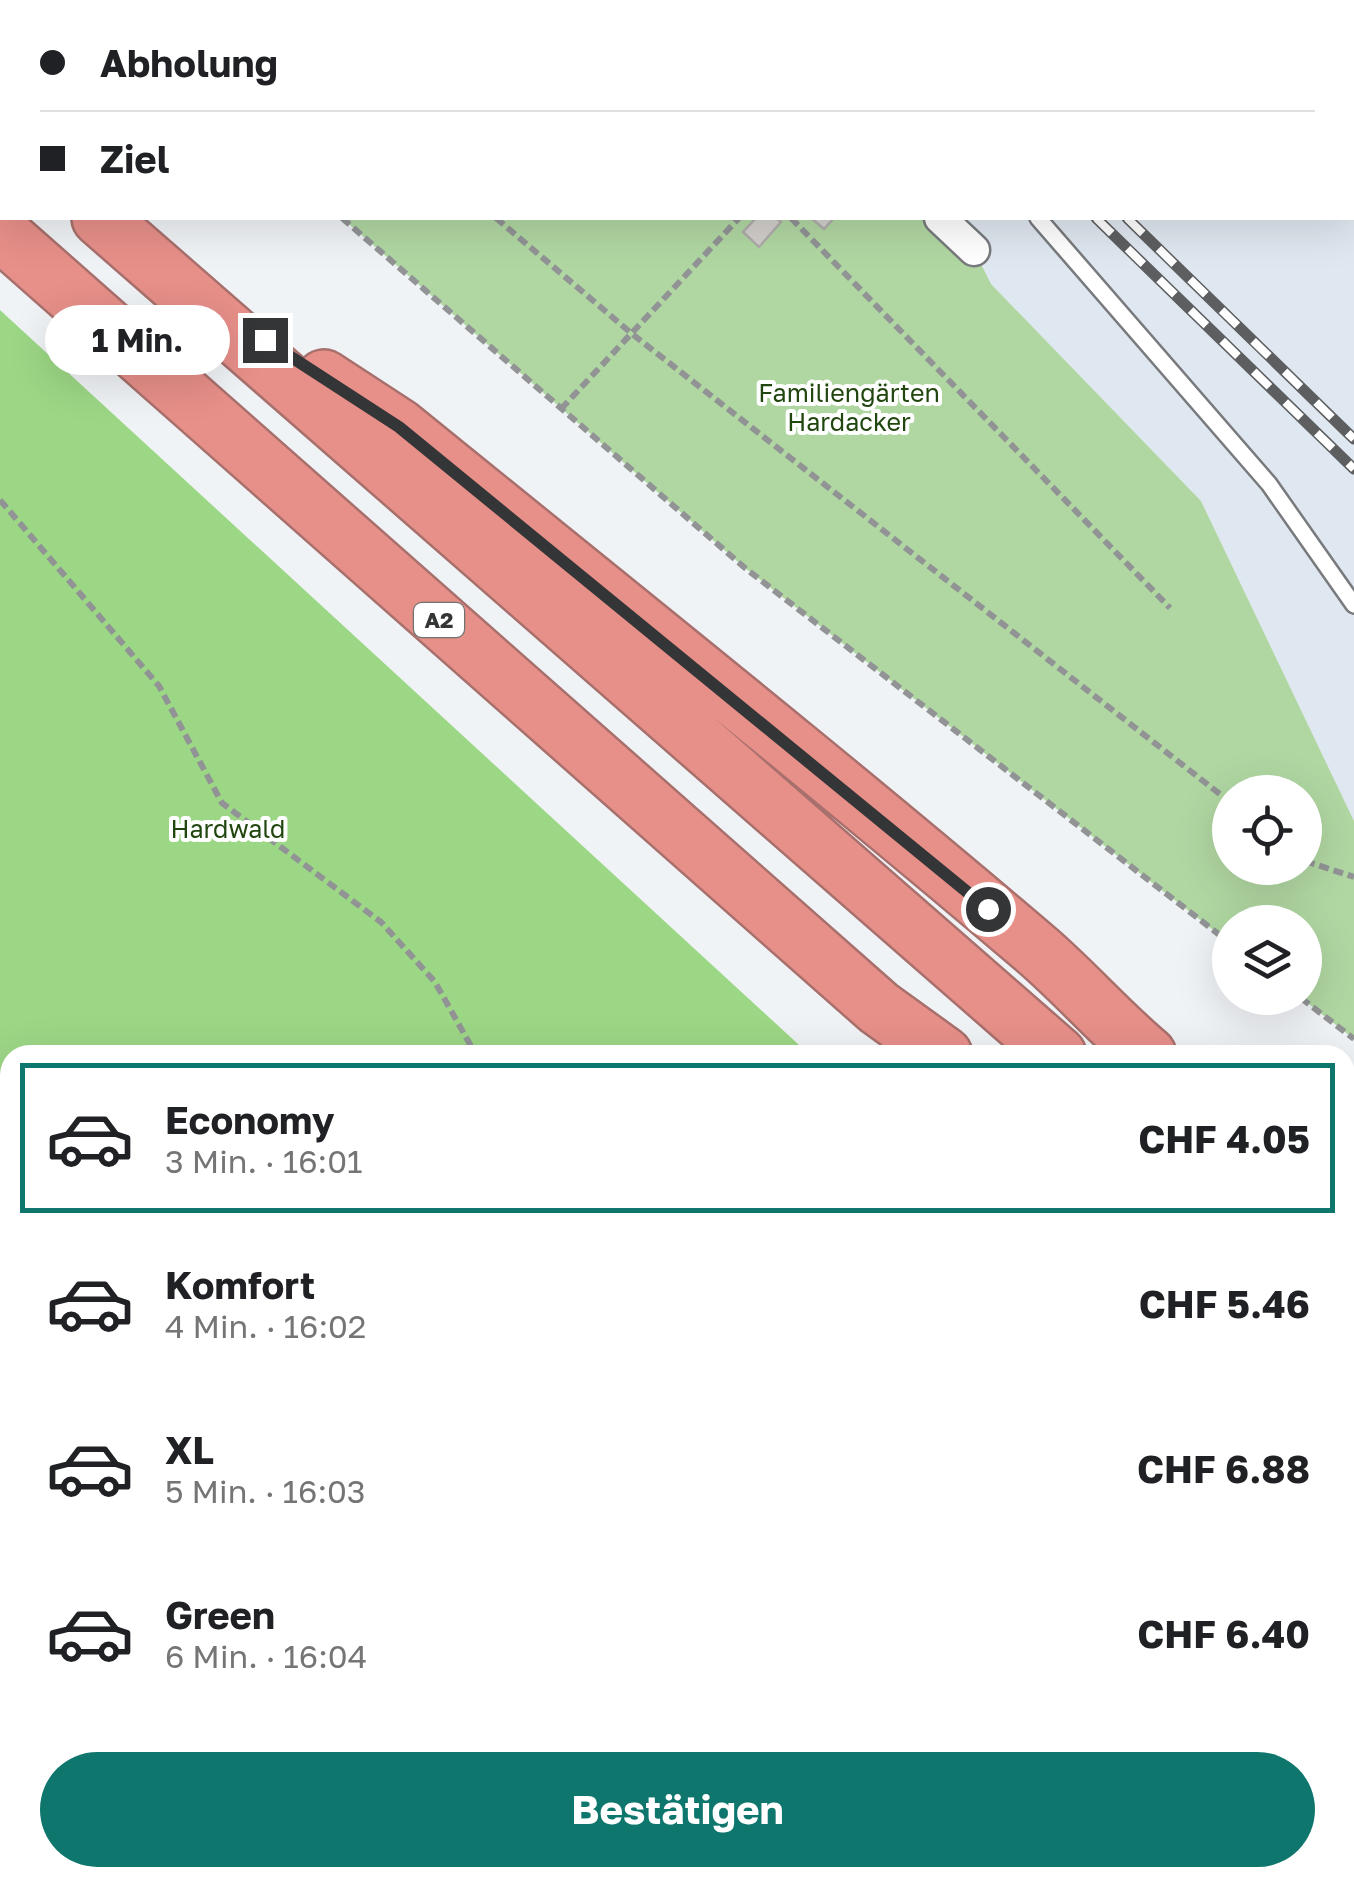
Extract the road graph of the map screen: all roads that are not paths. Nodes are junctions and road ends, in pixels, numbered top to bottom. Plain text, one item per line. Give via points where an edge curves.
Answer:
1 (102, 220) edge
2 (942, 220) edge
3 (1040, 220) edge
4 (0, 232) edge
5 (974, 250) dead end
6 (170, 279) junction
7 (1354, 604) edge
8 (1042, 955) junction
9 (879, 1008) junction
10 (907, 1045) edge
11 (930, 1045) edge
12 (1047, 1045) edge
13 (1136, 1045) edge
14 (1166, 1045) edge

1 - 6 highway
2 - 5 street
3 - 7 lane via 1270,484
4 - 9 highway, A2
6 - 8 highway via 399,427
6 - 12 highway
8 - 13 highway
8 - 14 highway via 1105,994
9 - 10 highway
9 - 11 highway, A2

